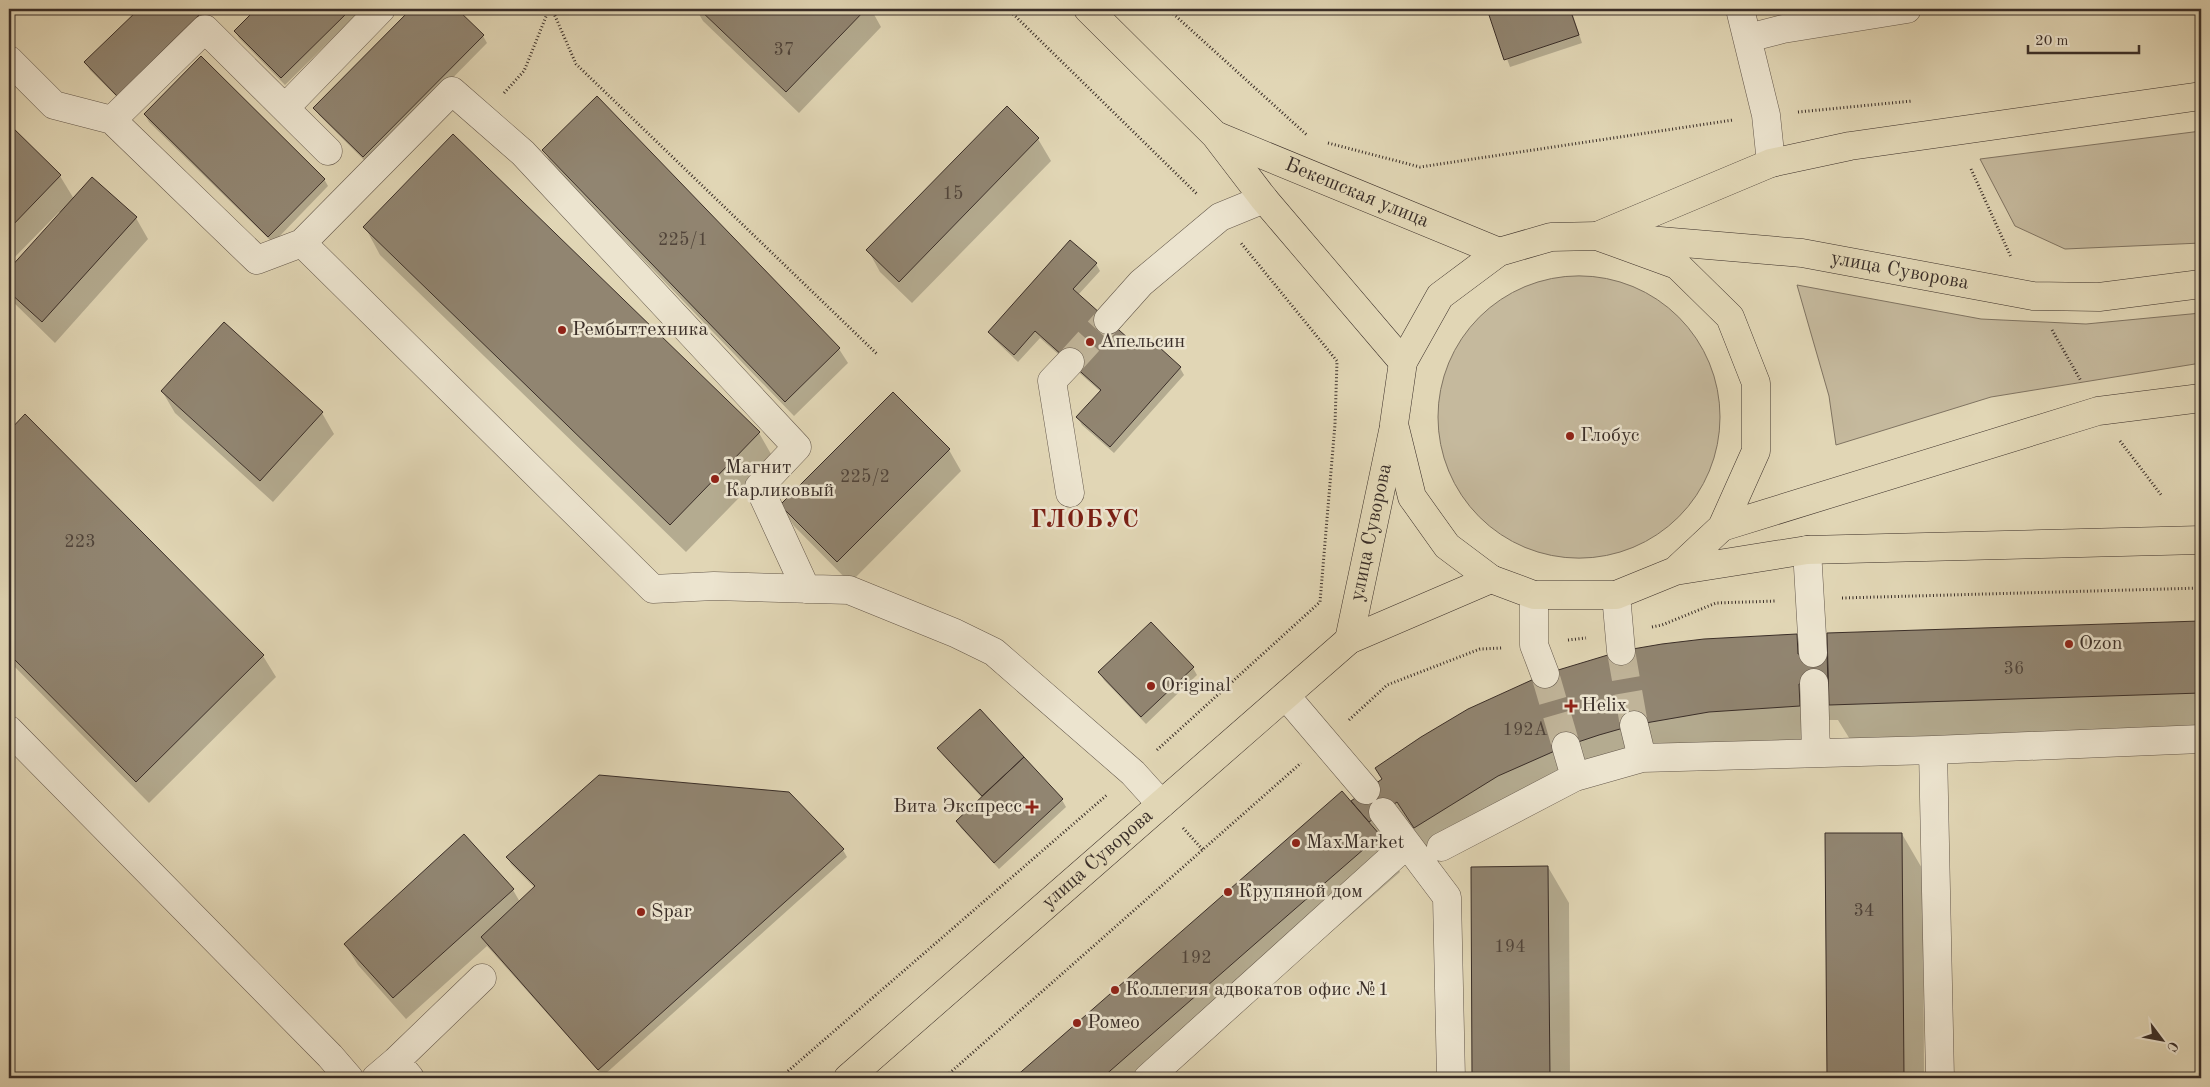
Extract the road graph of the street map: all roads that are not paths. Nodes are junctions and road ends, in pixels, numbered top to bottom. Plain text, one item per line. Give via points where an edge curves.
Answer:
1 (381, 9) edge
2 (1088, 9) edge
3 (1740, 9) edge
4 (1906, 9) edge
5 (1748, 38) junction
6 (9, 60) edge
7 (2201, 96) edge
8 (285, 108) junction
9 (112, 120) junction
10 (1215, 135) junction
11 (328, 151) dead end
12 (1771, 163) junction
13 (1264, 199) junction
14 (1597, 236) junction
15 (302, 243) junction
16 (1499, 252) junction
17 (2201, 284) edge
18 (1108, 320) tunnel mouth
19 (1070, 362) tunnel mouth
20 (1403, 362) junction
21 (2201, 398) edge
22 (1394, 424) junction
23 (1070, 493) dead end
24 (1722, 527) junction
25 (2201, 540) edge
26 (1807, 550) junction
27 (1675, 571) junction
28 (1491, 579) junction
29 (806, 589) junction
30 (1534, 595) junction
31 (1616, 595) junction
32 (1349, 640) junction
33 (1620, 642) tunnel mouth
34 (1813, 653) dead end
35 (1545, 674) tunnel mouth
36 (1814, 683) dead end
37 (1286, 696) junction
38 (1634, 725) tunnel mouth
39 (9, 730) edge
40 (2201, 739) edge
41 (1566, 746) tunnel mouth
42 (1933, 750) junction
43 (1816, 753) junction
44 (1642, 758) junction
45 (1575, 777) junction
46 (1366, 790) dead end
47 (1161, 804) junction
48 (1383, 812) dead end
49 (1406, 845) junction
50 (1441, 847) dead end
51 (482, 978) dead end
52 (394, 1073) edge
53 (349, 1078) edge
54 (848, 1078) edge
55 (1148, 1078) edge
56 (1451, 1078) edge
57 (1940, 1078) edge

1 - 8 street
2 - 10 main road, Бекешская улица
3 - 5 street
4 - 5 street via 1783,29
5 - 12 street via 1766,115
6 - 9 street via 54,105
7 - 12 main road via 1850,146
8 - 9 street via 205,29
8 - 11 street
9 - 15 street via 257,260
10 - 13 main road, Бекешская улица
10 - 16 main road, Бекешская улица
12 - 14 main road
13 - 18 street via 1220,218 1141,283
13 - 20 main road, Бекешская улица
14 - 16 main road via 1551,236
14 - 17 main road, улица Суворова via 1802,254 2033,296 2099,297
14 - 24 main road via 1678,265 1730,317 1756,383 1756,451
15 - 29 street via 653,589 714,586
15 - 29 street via 452,91 523,152 798,447 758,487
16 - 20 main road via 1440,296
19 - 23 street via 1052,381
20 - 22 main road, улица Суворова
21 - 24 main road via 2098,411
22 - 28 main road via 1412,497 1447,546
22 - 32 main road, улица Суворова
24 - 27 main road
25 - 26 main road
26 - 27 main road
26 - 34 street
27 - 31 main road
28 - 30 main road
28 - 32 main road, улица Суворова
29 - 47 street via 849,590 994,652 1133,772
30 - 31 main road
30 - 35 street via 1534,645
31 - 33 street
32 - 37 main road, улица Суворова
36 - 43 street
37 - 46 street
37 - 47 main road, улица Суворова
38 - 44 street
39 - 53 street
40 - 42 street
41 - 45 street
42 - 43 street
42 - 57 street
43 - 44 street
44 - 45 street
45 - 50 street
47 - 54 main road, улица Суворова
48 - 49 street
49 - 55 street
49 - 56 street via 1447,897
51 - 52 street

